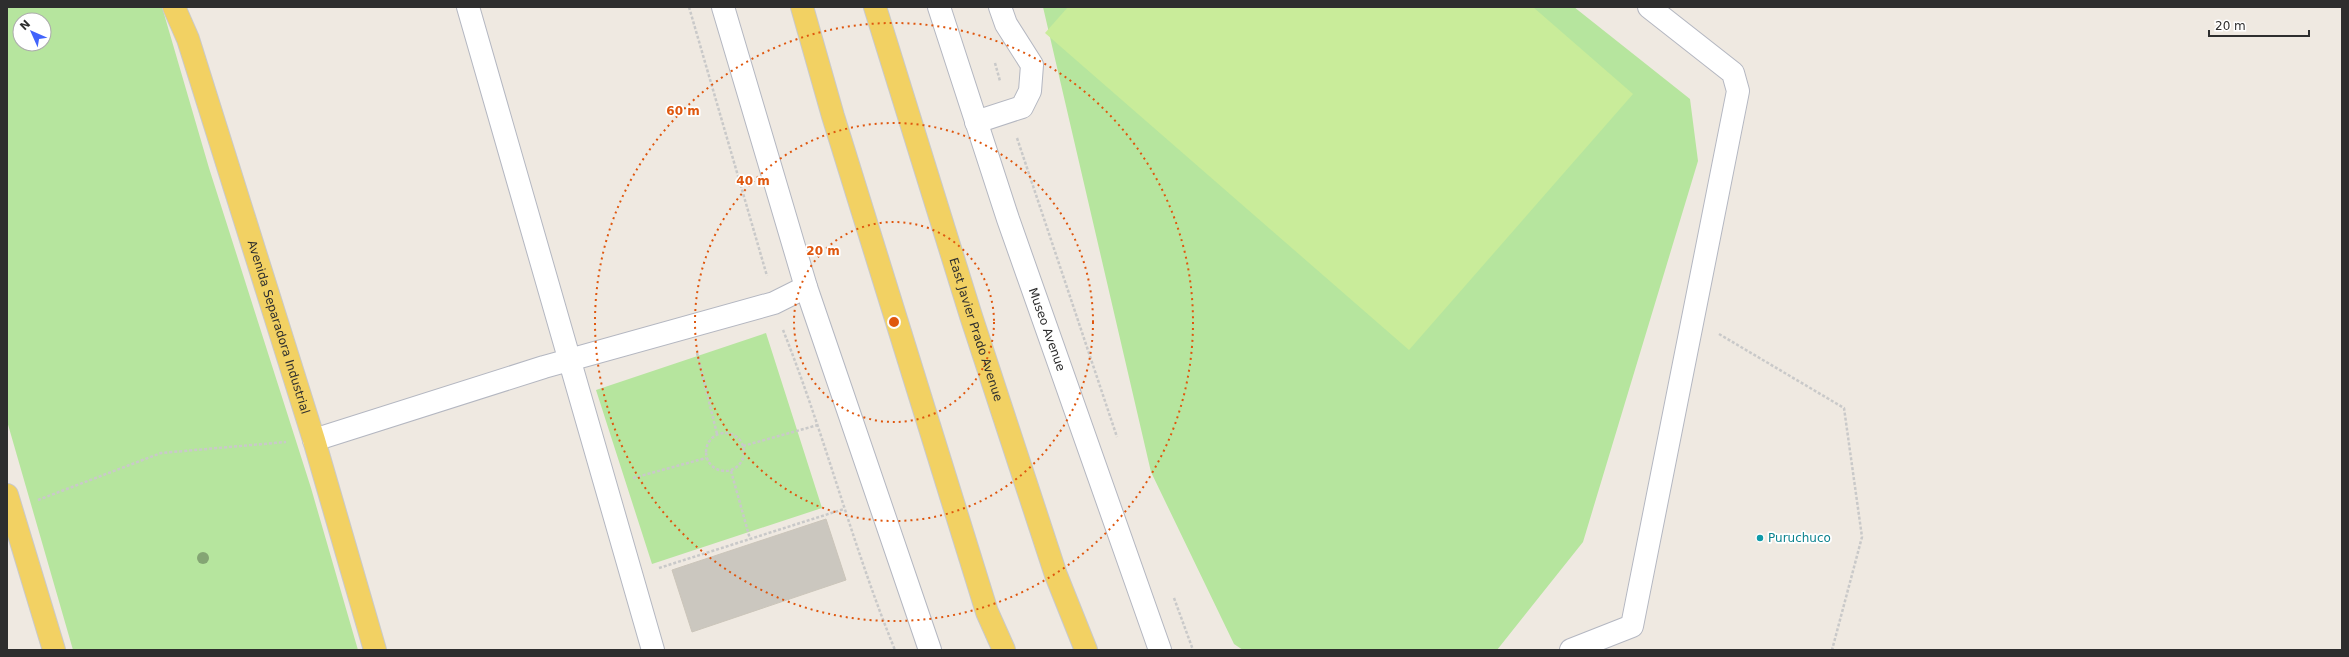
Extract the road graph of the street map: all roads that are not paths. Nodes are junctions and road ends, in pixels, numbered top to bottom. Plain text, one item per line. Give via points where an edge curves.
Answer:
1 (174, 7) edge
2 (468, 7) edge
3 (723, 7) edge
4 (802, 7) edge
5 (875, 7) edge
6 (939, 7) edge
7 (1000, 7) edge
8 (1649, 7) edge
9 (976, 122) junction
10 (806, 287) junction
11 (568, 360) junction
12 (314, 440) junction
13 (9, 503) edge
14 (54, 650) edge
15 (375, 650) edge
16 (653, 650) edge
17 (930, 650) edge
18 (1004, 650) edge
19 (1086, 650) edge
20 (1160, 650) edge
21 (1571, 650) edge

1 - 12 main road, Avenida Separadora Industrial via 188,39
2 - 11 street via 563,335
3 - 10 street
4 - 18 main road via 987,612
5 - 19 main road, East Javier Prado Avenue via 1056,575
6 - 9 street, Museo Avenue
7 - 9 street via 1006,24 1032,65 1030,91 1022,107
8 - 21 street via 1733,73 1738,91 1632,626
9 - 20 street, Museo Avenue via 1010,226
10 - 11 street via 774,303
10 - 17 street
11 - 12 street
11 - 16 street
12 - 15 main road, Avenida Separadora Industrial
13 - 14 main road

